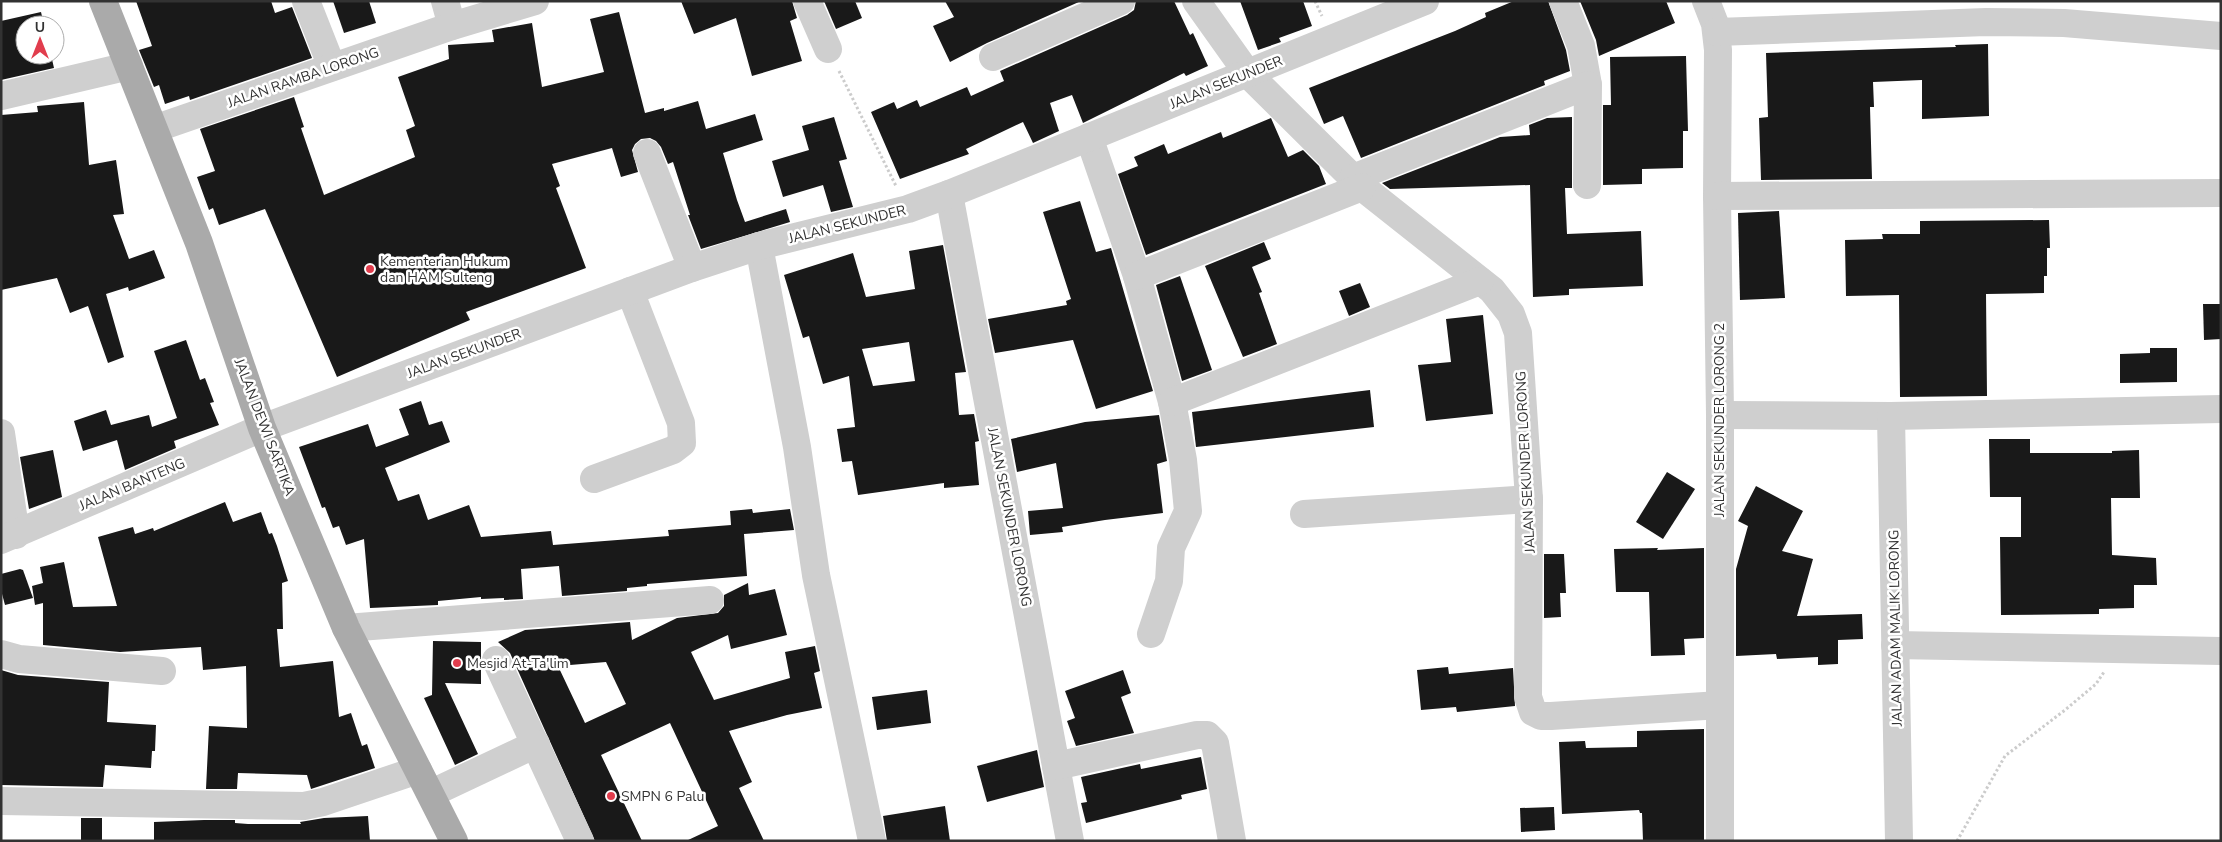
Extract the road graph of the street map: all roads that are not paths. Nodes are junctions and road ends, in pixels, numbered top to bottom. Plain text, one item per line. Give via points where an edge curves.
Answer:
1 (103, 1) edge
2 (306, 1) edge
3 (535, 1) edge
4 (807, 1) edge
5 (1121, 1) edge
6 (1196, 1) edge
7 (1425, 1) edge
8 (1563, 1) edge
9 (1706, 1) edge
10 (449, 14) edge
11 (1717, 32) junction
12 (2221, 36) edge
13 (828, 49) road end
14 (993, 57) dead end
15 (128, 66) junction
16 (332, 68) junction
17 (1248, 74) junction
18 (1588, 85) junction
19 (1, 96) edge
20 (154, 128) junction
21 (1089, 137) junction
22 (647, 153) dead end
23 (1357, 182) junction
24 (1587, 185) dead end
25 (2221, 193) edge
26 (949, 194) junction
27 (1717, 196) junction
28 (759, 246) junction
29 (692, 268) junction
30 (1137, 276) junction
31 (1480, 281) junction
32 (630, 291) junction
33 (1172, 402) junction
34 (2221, 409) edge
35 (1720, 415) junction
36 (1891, 416) junction
37 (262, 428) junction
38 (1, 433) edge
39 (594, 480) dead end
40 (1529, 499) junction
41 (1304, 514) dead end
42 (8, 537) edge
43 (710, 600) dead end
44 (346, 628) junction
45 (1151, 634) dead end
46 (1896, 645) junction
47 (2221, 651) edge
48 (1, 654) edge
49 (496, 660) dead end
50 (162, 671) dead end
51 (1720, 705) junction
52 (536, 744) junction
53 (1056, 766) junction
54 (425, 782) junction
55 (1, 801) edge
56 (454, 841) edge
57 (580, 841) edge
58 (872, 841) edge
59 (1070, 841) edge
60 (1232, 841) edge
61 (1720, 841) edge
62 (1900, 841) edge

1 - 15 main road, JALAN DEWI SARTIKA
2 - 16 street
3 - 10 street, JALAN RAMBA LORONG
4 - 13 street
5 - 14 street
6 - 17 street, JALAN SEKUNDER LORONG
7 - 17 street, JALAN SEKUNDER
8 - 18 street via 1581,46
9 - 11 street, JALAN SEKUNDER LORONG 2
10 - 16 street, JALAN RAMBA LORONG
11 - 12 street via 1986,22 2064,23
11 - 27 street, JALAN SEKUNDER LORONG 2
15 - 19 street
15 - 20 main road, JALAN DEWI SARTIKA
16 - 20 street, JALAN RAMBA LORONG
17 - 21 street, JALAN SEKUNDER
17 - 23 street, JALAN SEKUNDER LORONG
18 - 23 street
18 - 24 street
20 - 37 main road, JALAN DEWI SARTIKA via 199,243
21 - 26 street, JALAN SEKUNDER
21 - 30 street
22 - 29 street
23 - 30 street
23 - 31 street, JALAN SEKUNDER LORONG
25 - 27 street
26 - 28 street, JALAN SEKUNDER via 908,209
26 - 53 street, JALAN SEKUNDER LORONG
27 - 35 street, JALAN SEKUNDER LORONG 2
28 - 29 street, JALAN SEKUNDER
28 - 58 street via 797,447 816,575
29 - 32 street, JALAN SEKUNDER
30 - 33 street
31 - 33 street
31 - 40 street, JALAN SEKUNDER LORONG via 1505,305 1518,333
32 - 37 street, JALAN SEKUNDER
32 - 39 street via 681,423 682,443 673,450
33 - 45 street via 1188,510 1171,548 1168,581
34 - 36 street
35 - 36 street
35 - 51 street, JALAN SEKUNDER LORONG 2
36 - 46 street, JALAN ADAM MALIK LORONG
37 - 42 street, JALAN BANTENG
37 - 44 main road, JALAN DEWI SARTIKA
38 - 42 street
40 - 41 street
40 - 51 street, JALAN SEKUNDER LORONG via 1528,697 1531,710 1542,716
43 - 44 street
44 - 54 main road, JALAN DEWI SARTIKA
46 - 47 street
46 - 62 street, JALAN ADAM MALIK LORONG
48 - 50 street via 19,659
49 - 52 street
51 - 61 street, JALAN SEKUNDER LORONG 2
52 - 54 street
52 - 57 street
53 - 59 street, JALAN SEKUNDER LORONG
53 - 60 street via 1197,734 1206,735 1215,743
54 - 55 street via 304,806
54 - 56 main road, JALAN DEWI SARTIKA

